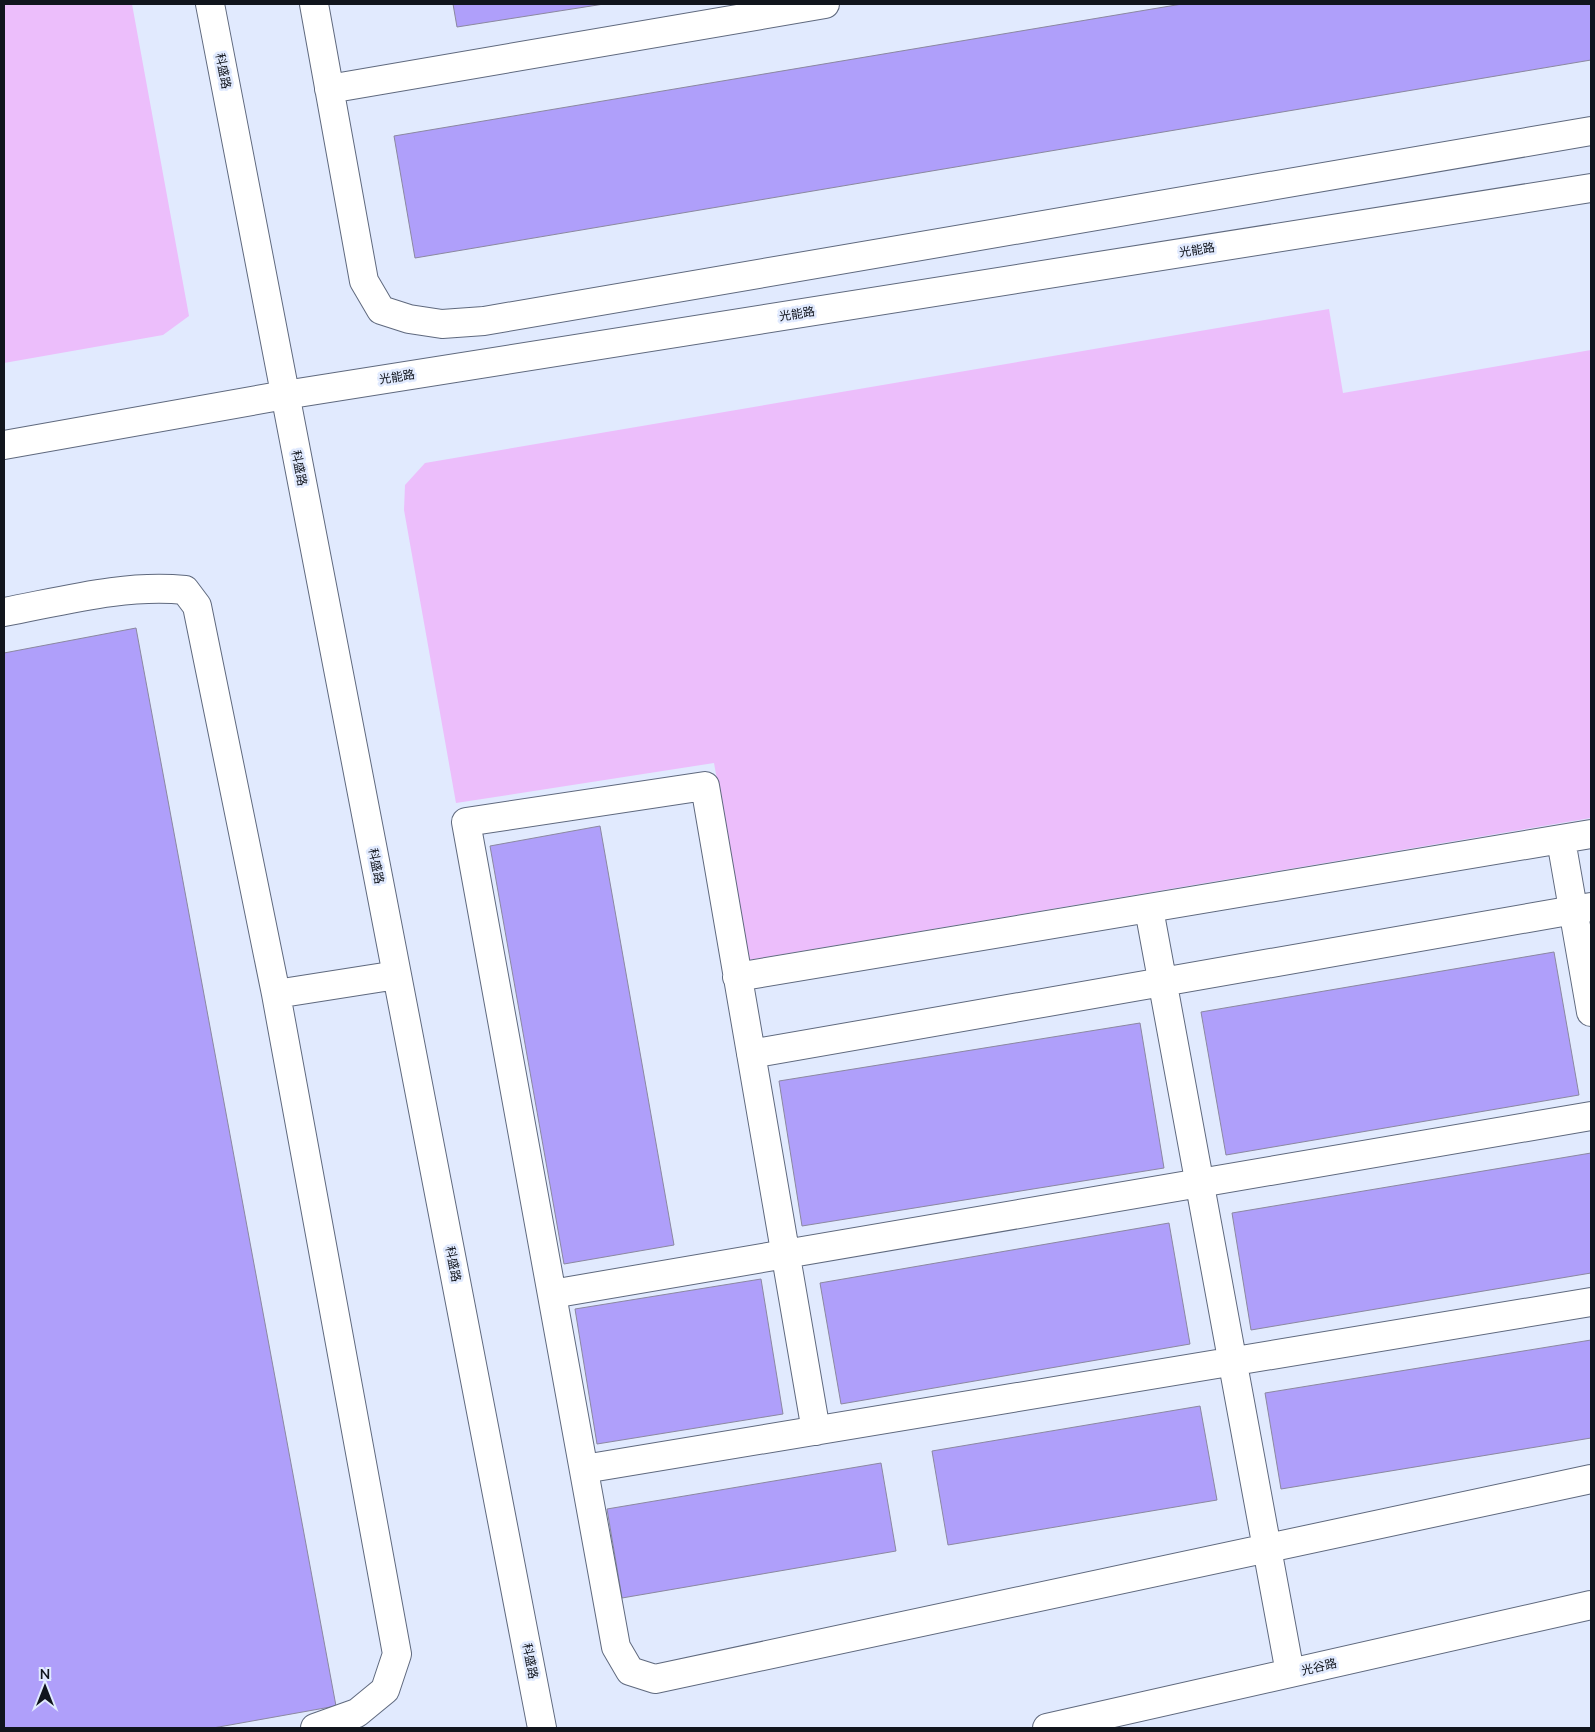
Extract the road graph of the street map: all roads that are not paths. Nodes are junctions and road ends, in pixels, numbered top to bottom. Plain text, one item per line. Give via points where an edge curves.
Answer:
1 (210, 4) edge
2 (314, 4) edge
3 (825, 4) edge
4 (329, 89) junction
5 (1591, 131) edge
6 (1591, 188) edge
7 (285, 395) junction
8 (4, 445) edge
9 (4, 612) edge
10 (1591, 834) edge
11 (1561, 840) junction
12 (1149, 909) junction
13 (1582, 909) edge
14 (397, 975) junction
15 (737, 977) junction
16 (1163, 984) junction
17 (276, 994) junction
18 (1591, 1012) edge
19 (751, 1054) junction
20 (1591, 1116) edge
21 (1200, 1183) junction
22 (786, 1254) junction
23 (552, 1294) junction
24 (1591, 1302) edge
25 (1232, 1362) junction
26 (816, 1431) junction
27 (584, 1469) junction
28 (1591, 1478) edge
29 (1267, 1549) junction
30 (1591, 1605) edge
31 (1290, 1673) junction
32 (315, 1728) edge
33 (542, 1728) edge
34 (1047, 1728) edge

1 - 7 street, 科盛路
2 - 4 street
3 - 4 street
4 - 5 street via 364,282 380,310 442,324 484,321
6 - 7 street, 光能路
7 - 8 street, 光能路
7 - 14 street, 科盛路
9 - 17 street via 158,587 185,590 197,606
10 - 11 street
11 - 12 street
11 - 13 street
12 - 15 street
12 - 16 street
13 - 16 street
13 - 18 street
14 - 17 street
14 - 33 street, 科盛路
15 - 19 street
15 - 23 street via 705,786 466,822
16 - 19 street
16 - 21 street
17 - 32 street via 397,1654 385,1690 357,1713
19 - 22 street
20 - 21 street
21 - 22 street
21 - 25 street
22 - 23 street
22 - 26 street
23 - 27 street
24 - 25 street
25 - 26 street
25 - 29 street
26 - 27 street
27 - 29 street via 616,1647 630,1671 654,1679
28 - 29 street
29 - 31 street
30 - 31 street, 光谷路
31 - 34 street, 光谷路

